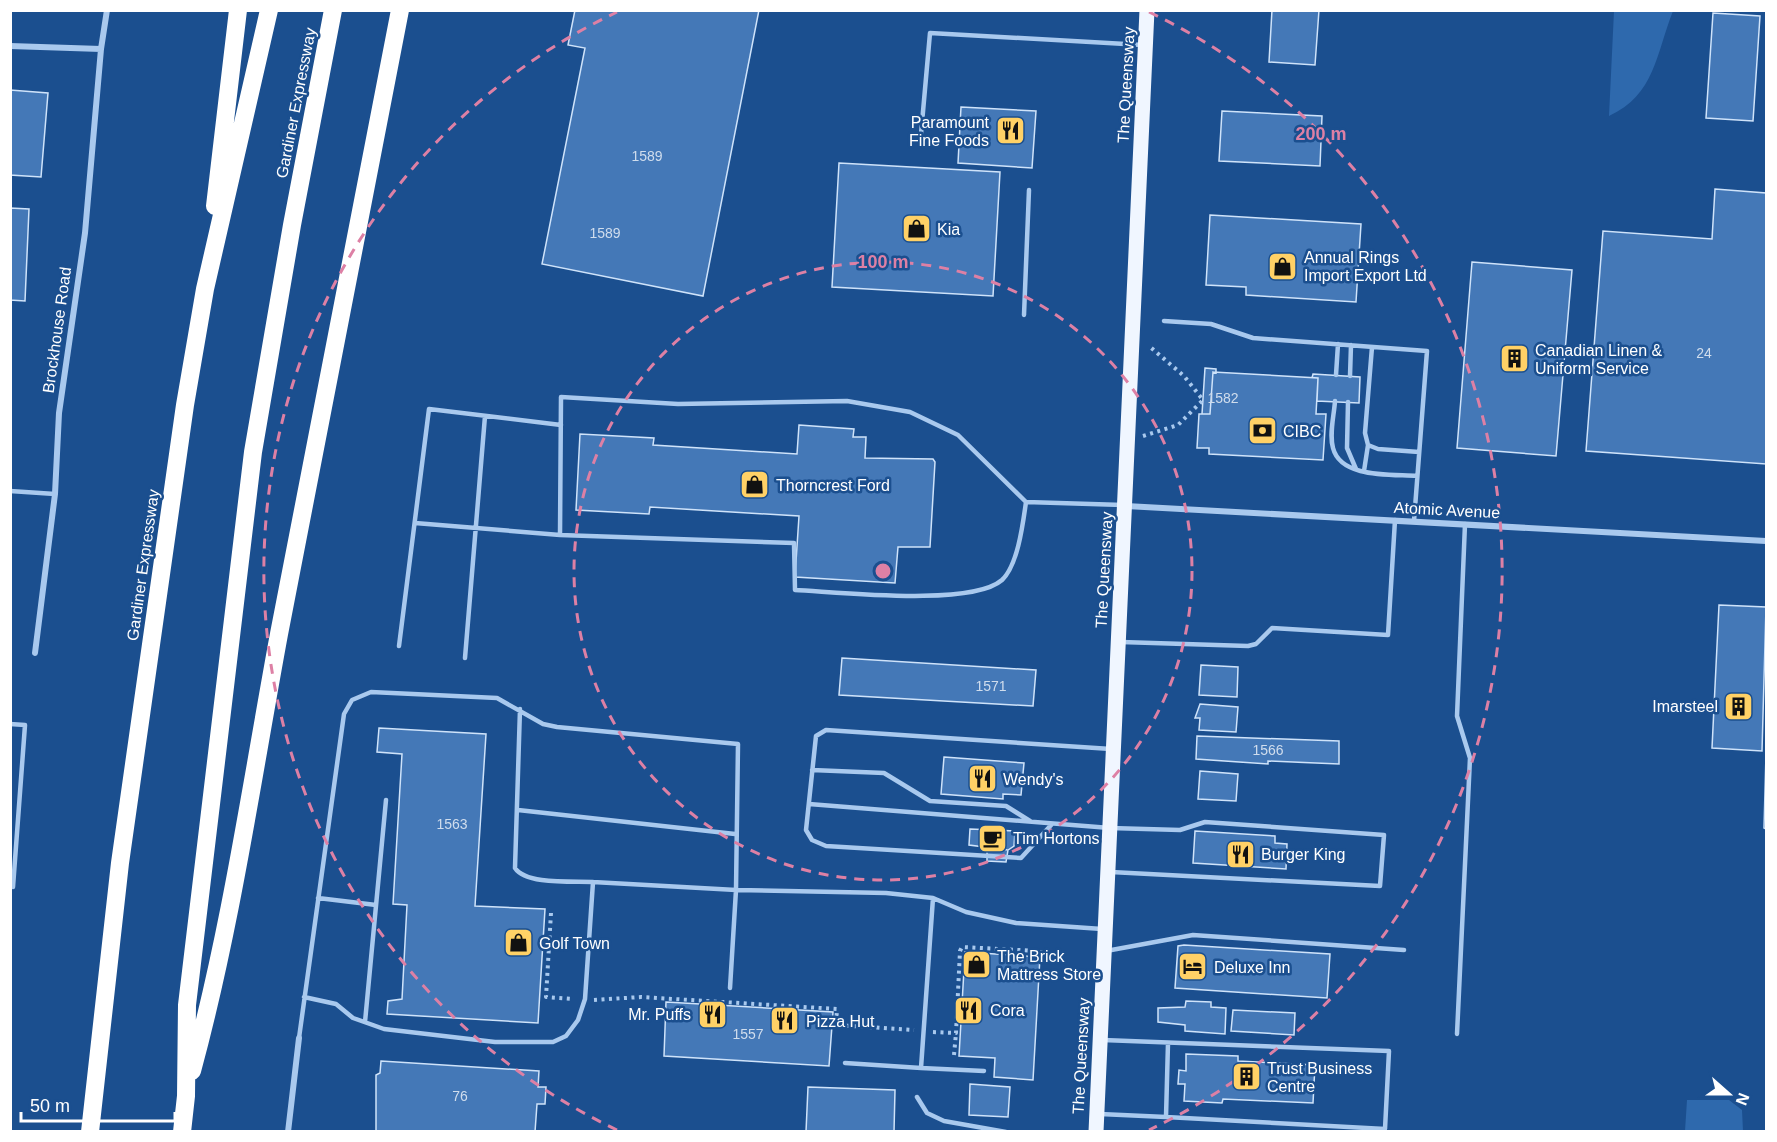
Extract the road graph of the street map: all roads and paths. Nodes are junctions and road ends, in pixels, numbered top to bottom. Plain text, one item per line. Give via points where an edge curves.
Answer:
1 (107, 10) edge
2 (238, 10) edge
3 (270, 10) edge
4 (333, 10) edge
5 (400, 10) edge
6 (1147, 10) edge
7 (1146, 45) junction
8 (10, 46) edge
9 (101, 49) junction
10 (921, 134) dead end
11 (1029, 190) dead end
12 (205, 289) junction
13 (1024, 315) dead end
14 (1164, 321) dead end
15 (1133, 332) junction
16 (1338, 344) junction
17 (1351, 345) junction
18 (1372, 347) junction
19 (1336, 375) dead end
20 (1350, 376) dead end
21 (1335, 401) dead end
22 (1348, 402) dead end
23 (485, 416) junction
24 (561, 425) junction
25 (1128, 441) junction
26 (1368, 446) junction
27 (1419, 453) junction
28 (1356, 469) junction
29 (1364, 471) junction
30 (1417, 476) junction
31 (10, 491) edge
32 (55, 494) junction
33 (1026, 502) junction
34 (1126, 506) junction
35 (1395, 520) junction
36 (1414, 521) junction
37 (415, 523) junction
38 (1465, 524) junction
39 (476, 528) junction
40 (560, 535) junction
41 (1767, 541) edge
42 (1119, 642) junction
43 (399, 646) dead end
44 (35, 653) dead end
45 (465, 658) dead end
46 (520, 709) junction
47 (10, 724) edge
48 (1113, 749) junction
49 (812, 770) junction
50 (386, 800) dead end
51 (809, 804) junction
52 (518, 810) junction
53 (1032, 822) junction
54 (1052, 824) junction
55 (1110, 828) junction
56 (735, 834) junction
57 (1108, 872) junction
58 (593, 882) junction
59 (13, 887) dead end
60 (736, 890) junction
61 (318, 898) junction
62 (933, 898) junction
63 (376, 905) junction
64 (551, 913) dead end
65 (1105, 929) junction
66 (1404, 950) dead end
67 (1104, 951) junction
68 (1060, 959) dead end
69 (730, 988) dead end
70 (304, 998) junction
71 (585, 999) junction
72 (365, 1022) junction
73 (924, 1031) junction
74 (956, 1033) junction
75 (1457, 1034) dead end
76 (299, 1038) joint
77 (1100, 1040) junction
78 (1168, 1043) junction
79 (954, 1055) dead end
80 (845, 1064) dead end
81 (921, 1068) junction
82 (984, 1071) dead end
83 (186, 1096) junction
84 (916, 1097) dead end
85 (1096, 1114) junction
86 (1166, 1117) junction
87 (90, 1131) edge
88 (182, 1131) edge
89 (288, 1131) edge
90 (1006, 1131) edge
91 (1096, 1131) edge

1 - 9 street, Brockhouse Road
2 - 12 highway
3 - 12 highway, Gardiner Expressway
4 - 83 highway, Gardiner Expressway via 252,464 187,1005
5 - 83 highway via 280,626 230,909
6 - 7 main road, The Queensway
7 - 10 lane via 930,33
7 - 15 main road, The Queensway
8 - 9 street
9 - 32 street, Brockhouse Road via 85,233 59,413
11 - 13 lane
12 - 87 highway, Gardiner Expressway via 120,863
14 - 16 lane via 1211,324 1253,338
15 - 25 main road, The Queensway
15 - 25 path via 1184,375 1203,400 1178,425
16 - 17 lane
16 - 19 lane
17 - 18 lane
17 - 20 lane
18 - 26 lane via 1365,433
18 - 27 lane via 1427,351
21 - 28 lane via 1333,447 1343,464
22 - 28 lane via 1346,438
23 - 24 lane
23 - 37 lane via 429,409
23 - 39 lane
24 - 33 lane via 561,397 678,404 847,401 910,412 958,435
24 - 40 lane
25 - 34 main road, The Queensway
26 - 27 lane
26 - 29 lane
27 - 30 lane
28 - 29 lane
29 - 30 lane
30 - 36 lane
31 - 32 lane
32 - 44 street, Brockhouse Road
33 - 34 lane
33 - 40 lane via 1017,548 1003,579 984,590 939,596 795,590 794,543
34 - 35 street, Atomic Avenue
34 - 42 main road, The Queensway
35 - 36 street, Atomic Avenue
35 - 42 lane via 1388,635 1272,628 1256,644 1248,646
36 - 38 street, Atomic Avenue
37 - 39 lane
37 - 43 lane
38 - 41 street, Atomic Avenue
38 - 75 lane via 1457,716 1470,758
39 - 40 lane
39 - 45 lane
42 - 48 main road, The Queensway
46 - 52 lane
46 - 56 lane via 543,724 557,727 738,744
46 - 61 lane via 496,698 371,692 352,700 344,714
47 - 59 lane via 25,725
48 - 49 lane via 826,730 816,736
48 - 55 main road, The Queensway
49 - 51 lane
49 - 53 lane via 885,773 930,801 1006,806
50 - 63 lane
51 - 53 lane
51 - 54 lane via 808,836 826,846 1021,858
52 - 56 lane
52 - 58 lane via 514,862 518,872 533,879
53 - 54 lane
54 - 55 lane
55 - 57 main road, The Queensway
55 - 57 lane via 1180,831 1205,822 1384,834 1380,886
56 - 60 lane
57 - 65 main road, The Queensway
58 - 60 lane
58 - 71 lane
60 - 62 lane via 886,893
60 - 69 lane
61 - 63 lane
61 - 70 lane
62 - 65 lane via 966,912 1016,923
62 - 73 lane
63 - 72 lane
64 - 71 path via 546,997
65 - 67 main road, The Queensway
66 - 67 lane via 1193,935
67 - 77 main road, The Queensway
68 - 74 path via 1037,951 962,947
70 - 72 lane via 336,1004
70 - 76 lane
71 - 72 lane via 579,1020 566,1036 553,1042 495,1042 384,1029
71 - 73 path via 641,997 837,1009 836,1026
73 - 74 path
73 - 81 lane
74 - 79 path
76 - 89 street
77 - 78 lane
77 - 85 main road, The Queensway
78 - 86 lane
78 - 86 lane via 1389,1051 1385,1129
80 - 81 lane
81 - 82 lane
83 - 88 highway, Gardiner Expressway
84 - 90 lane via 927,1113 944,1121
85 - 86 lane
85 - 91 main road, The Queensway

